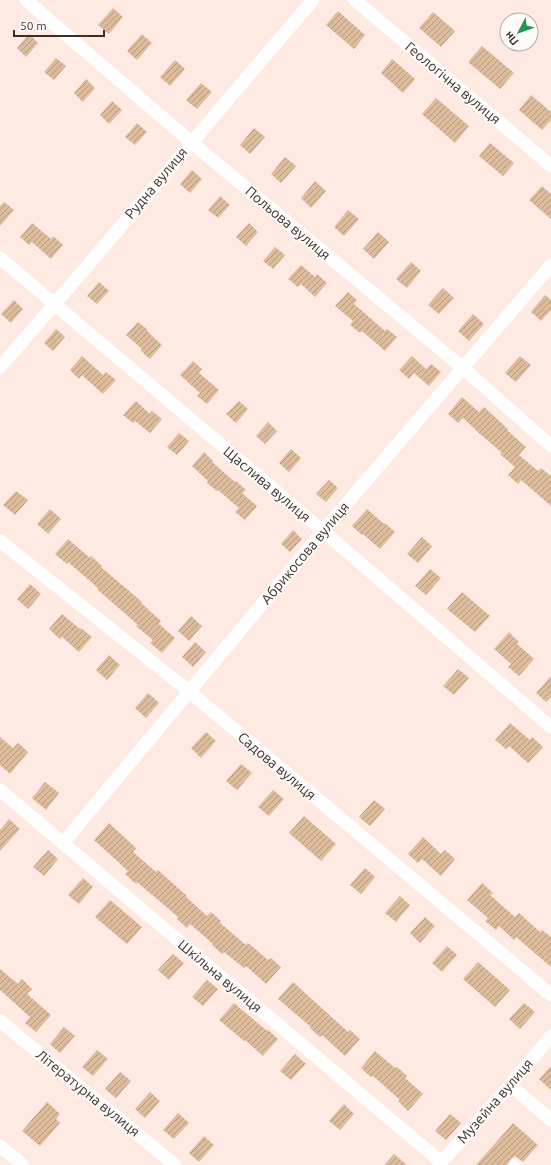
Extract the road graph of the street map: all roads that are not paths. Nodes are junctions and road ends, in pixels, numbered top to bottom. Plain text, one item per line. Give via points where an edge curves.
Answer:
1 (26, 0) edge
2 (313, 0) edge
3 (355, 0) edge
4 (191, 142) junction
5 (551, 166) edge
6 (0, 258) edge
7 (551, 265) edge
8 (55, 304) junction
9 (0, 367) edge
10 (463, 368) junction
11 (551, 446) edge
12 (323, 531) junction
13 (0, 541) edge
14 (190, 692) junction
15 (551, 727) edge
16 (0, 790) edge
17 (63, 843) junction
18 (551, 994) edge
19 (0, 1021) edge
20 (551, 1036) edge
21 (510, 1085) junction
22 (551, 1120) edge
23 (0, 1146) edge
24 (440, 1163) edge
25 (23, 1165) edge
26 (175, 1165) edge
27 (513, 1165) edge
28 (516, 1165) edge

1 - 4 street, Польова вулиця
2 - 4 street, Рудна вулиця
3 - 5 street, Геологічна вулиця
4 - 8 street, Рудна вулиця
4 - 10 street, Польова вулиця
6 - 8 street, Щаслива вулиця
7 - 10 street, Абрикосова вулиця
8 - 9 street, Рудна вулиця
8 - 12 street, Щаслива вулиця
10 - 11 street, Польова вулиця
10 - 12 street, Абрикосова вулиця
12 - 14 street, Абрикосова вулиця
12 - 15 street, Щаслива вулиця
13 - 14 street, Садова вулиця
14 - 17 street, Абрикосова вулиця
14 - 18 street, Садова вулиця
16 - 17 street, Шкільна вулиця
17 - 24 street, Шкільна вулиця
19 - 26 street, Літературна вулиця
20 - 21 street, Музейна вулиця
21 - 22 street
21 - 24 street, Музейна вулиця
23 - 25 street
27 - 28 lane

